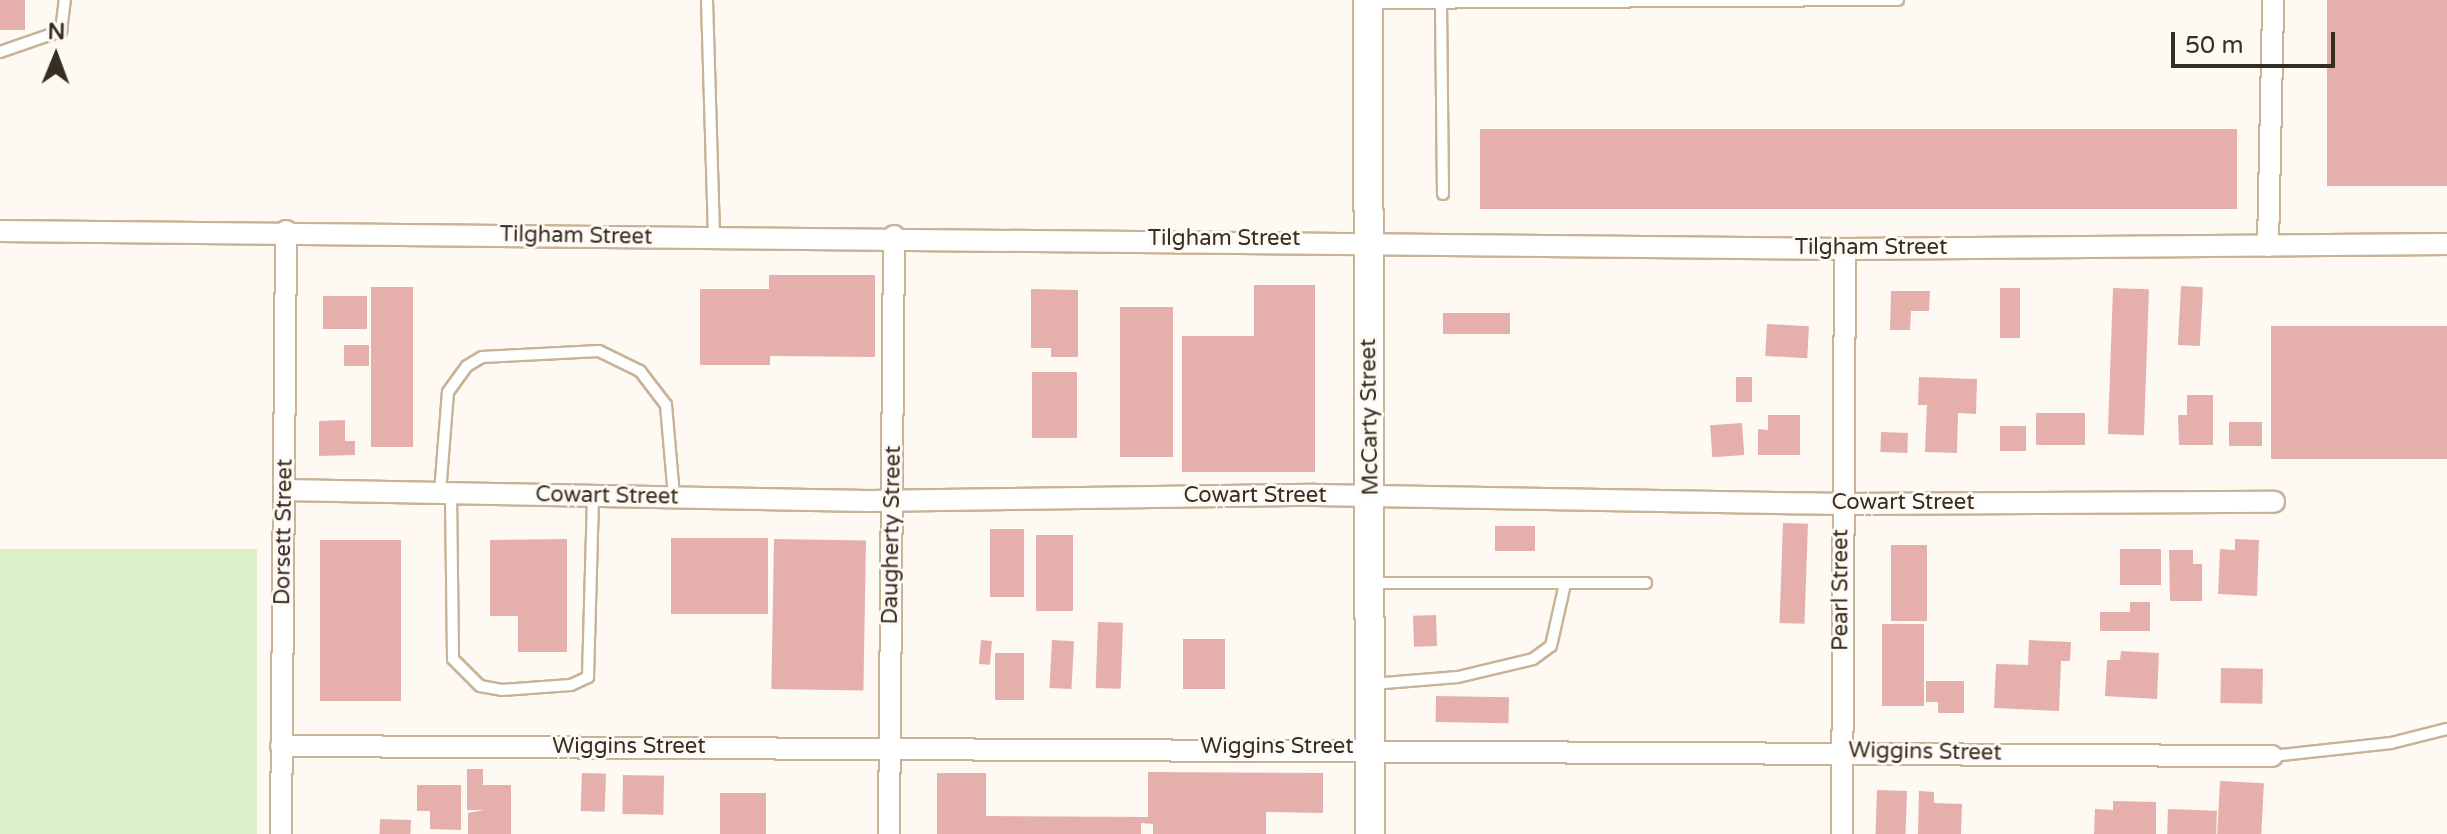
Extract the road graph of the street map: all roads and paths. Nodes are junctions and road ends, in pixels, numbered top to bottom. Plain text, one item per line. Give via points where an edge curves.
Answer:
1 (65, 0) edge
2 (707, 0) edge
3 (1861, 0) edge
4 (1898, 0) edge
5 (2273, 0) edge
6 (1368, 1) edge
7 (1441, 3) junction
8 (0, 52) edge
9 (1443, 194) dead end
10 (0, 231) edge
11 (286, 231) junction
12 (894, 236) junction
13 (714, 237) junction
14 (1368, 240) junction
15 (2447, 244) edge
16 (2268, 246) junction
17 (1845, 249) junction
18 (284, 490) junction
19 (445, 493) junction
20 (593, 496) junction
21 (1372, 496) junction
22 (674, 497) junction
23 (893, 501) junction
24 (2274, 502) dead end
25 (1841, 504) junction
26 (1371, 583) junction
27 (1646, 583) dead end
28 (1565, 584) junction
29 (1370, 684) junction
30 (2447, 729) edge
31 (281, 746) junction
32 (1369, 747) junction
33 (890, 748) junction
34 (1841, 752) junction
35 (2272, 756) joint
36 (281, 834) edge
37 (889, 834) edge
38 (1370, 834) edge
39 (1842, 834) edge

1 - 8 lane via 61,31
2 - 13 lane
3 - 4 lane
3 - 7 lane
5 - 16 street
6 - 7 lane
6 - 14 main road, McCarty Street
7 - 9 lane
10 - 11 street, Tilgham Street
11 - 13 street, Tilgham Street
11 - 18 street, Dorsett Street
12 - 13 street, Tilgham Street
12 - 14 street, Tilgham Street
12 - 23 street, Daugherty Street
14 - 17 street, Tilgham Street
14 - 21 main road, McCarty Street
15 - 16 street, Tilgham Street
16 - 17 street, Tilgham Street
17 - 25 street, Pearl Street
18 - 19 street, Cowart Street
18 - 31 street, Dorsett Street
19 - 20 street, Cowart Street
19 - 20 lane via 453,659 480,686 502,690 571,685 588,677
19 - 22 lane via 448,392 467,366 482,357 599,351 640,371 666,405
20 - 22 street, Cowart Street
21 - 23 street, Cowart Street
21 - 25 street, Cowart Street
21 - 26 main road, McCarty Street
22 - 23 street, Cowart Street
23 - 33 street, Daugherty Street
24 - 25 street, Cowart Street
25 - 34 street, Pearl Street
26 - 28 lane
26 - 29 main road, McCarty Street
27 - 28 lane
28 - 29 lane via 1551,646 1533,659 1458,677
29 - 32 main road, McCarty Street
30 - 35 lane via 2391,743
31 - 33 street, Wiggins Street
31 - 36 street, Dorsett Street
32 - 33 street, Wiggins Street
32 - 34 street, Wiggins Street
32 - 38 main road, McCarty Street
33 - 37 street, Daugherty Street
34 - 35 street, Wiggins Street
34 - 39 street, Pearl Street

